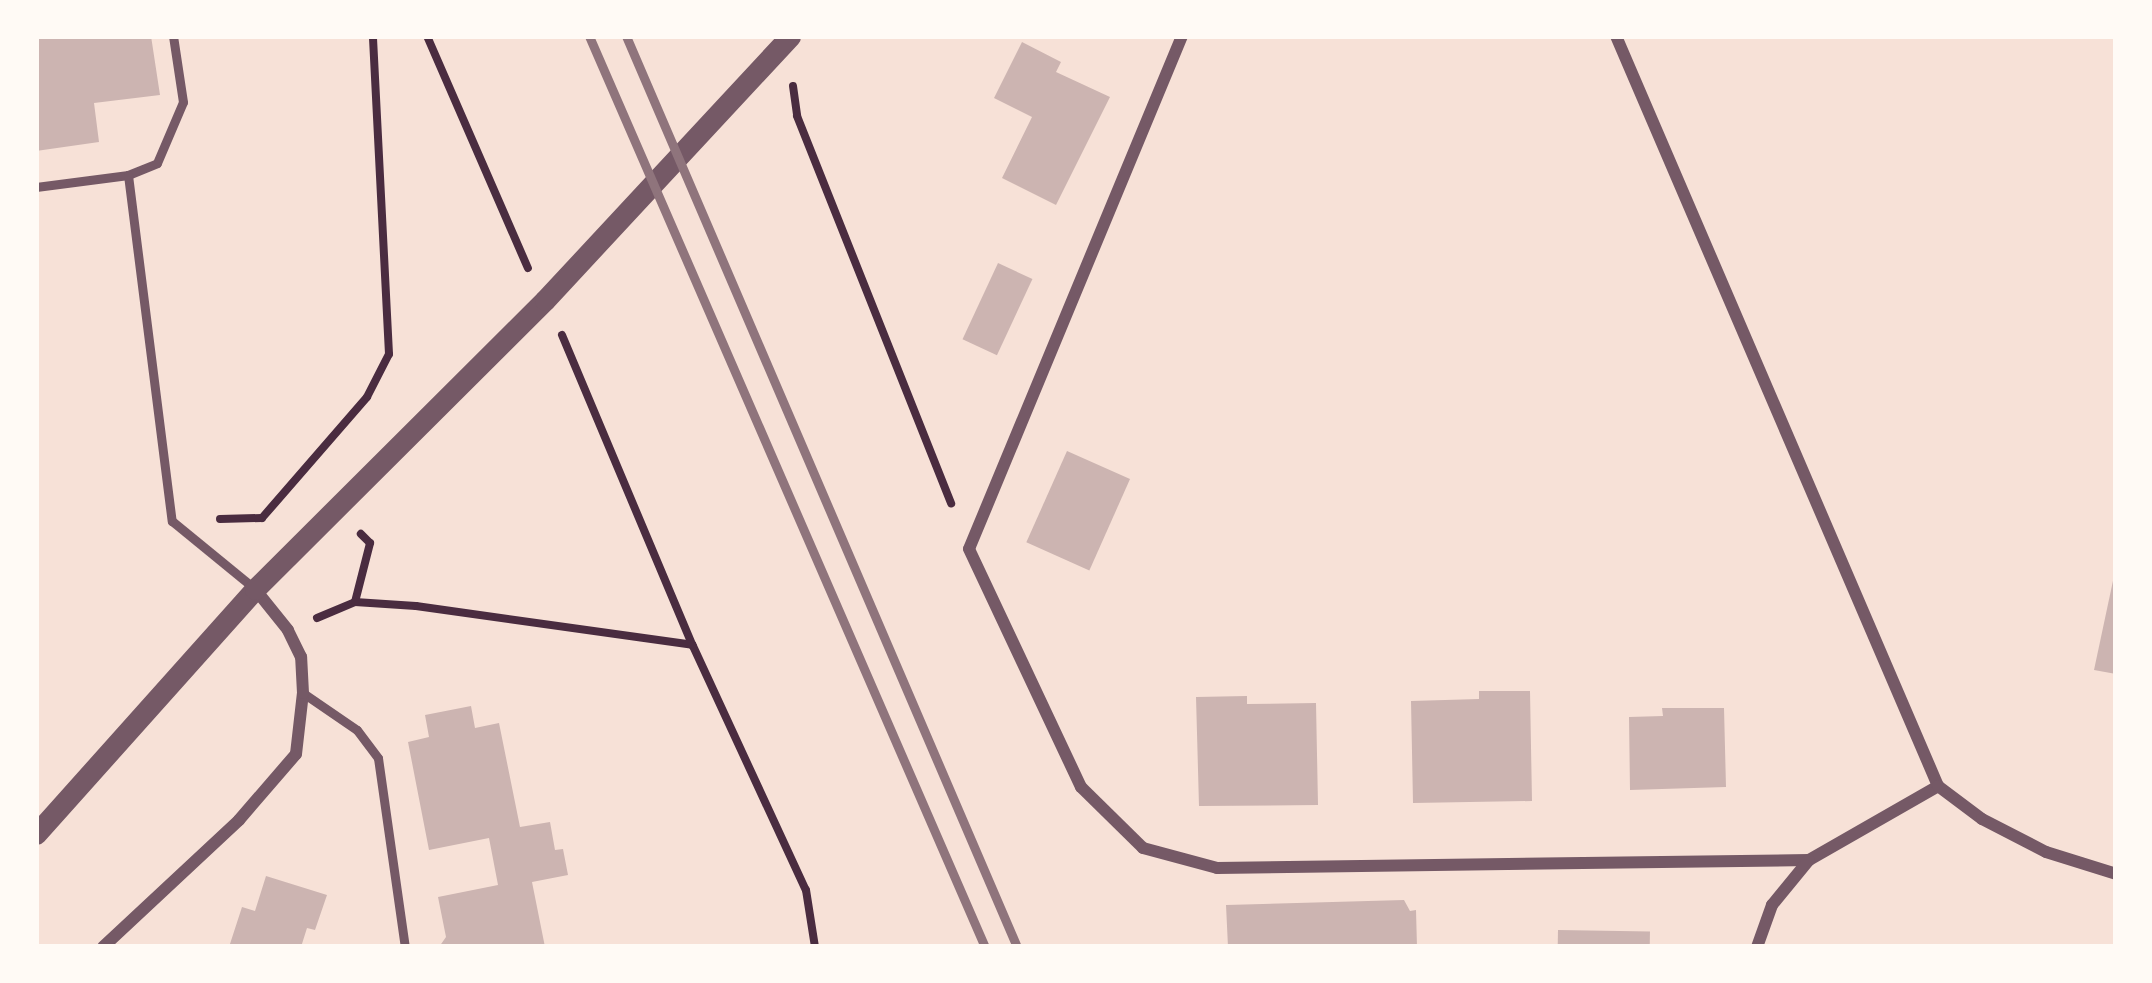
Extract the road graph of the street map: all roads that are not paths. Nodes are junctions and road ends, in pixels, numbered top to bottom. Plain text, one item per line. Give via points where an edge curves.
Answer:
1 (173, 36) edge
2 (1182, 36) edge
3 (1616, 36) edge
4 (789, 38) edge
5 (128, 175) junction
6 (36, 187) edge
7 (255, 590) junction
8 (304, 694) junction
9 (1938, 786) junction
10 (36, 834) edge
11 (1809, 860) junction
12 (2116, 874) edge
13 (103, 947) edge
14 (405, 947) edge
15 (1757, 947) edge

1 - 5 lane via 183,102 157,163
2 - 11 street via 969,549 1081,788 1143,848 1217,868
3 - 9 street
4 - 7 street via 545,300
5 - 6 lane
5 - 7 lane via 172,521
7 - 8 street via 301,657
7 - 10 street
8 - 13 street via 296,754 239,820
8 - 14 lane via 357,730 378,758
9 - 11 street
9 - 12 street via 2046,852
11 - 15 street via 1772,905

